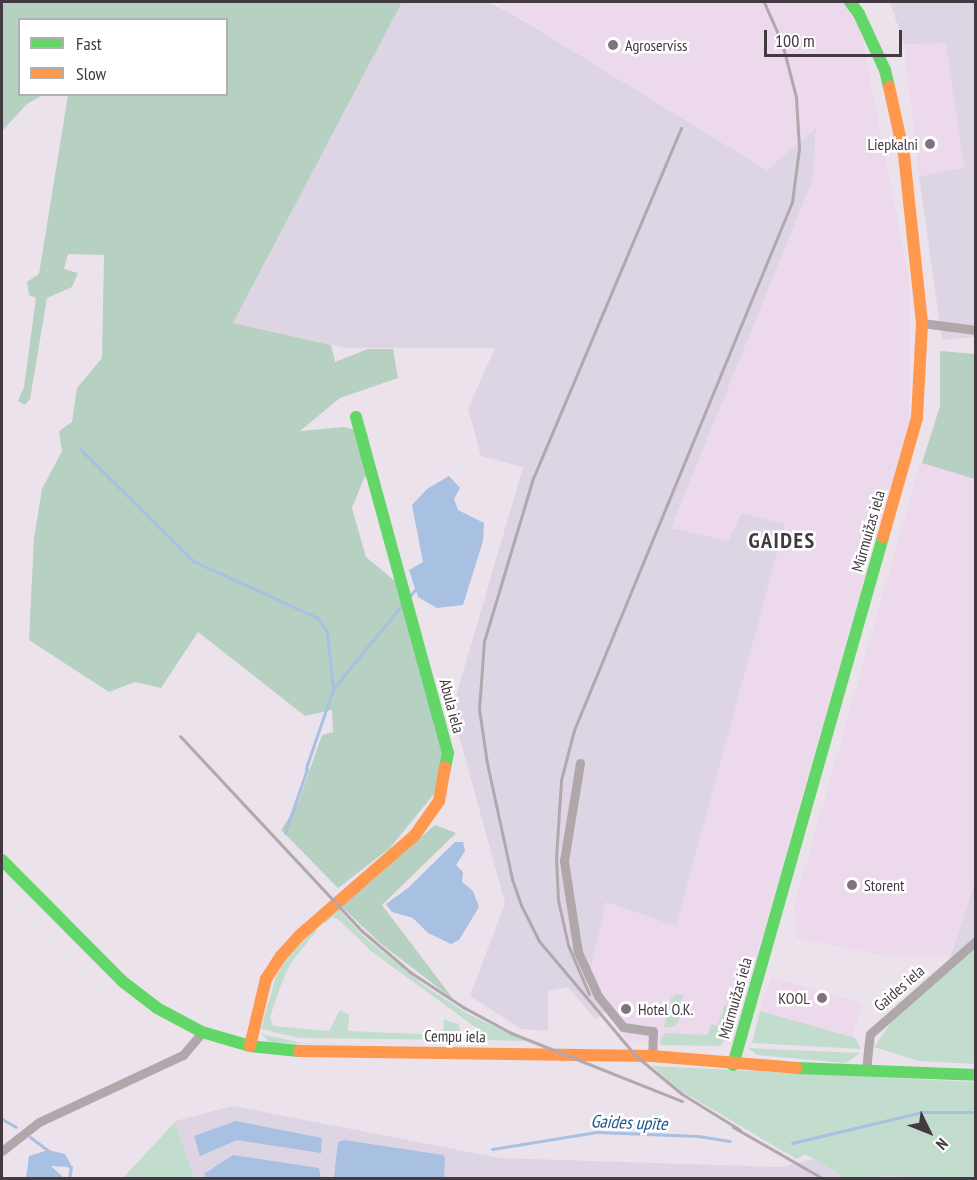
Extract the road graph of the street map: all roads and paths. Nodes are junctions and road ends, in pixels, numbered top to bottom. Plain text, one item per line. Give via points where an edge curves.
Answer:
1 (850, 2) edge
2 (855, 2) edge
3 (859, 14) junction
4 (922, 322) junction
5 (975, 330) edge
6 (356, 417) dead end
7 (580, 763) dead end
8 (2, 860) edge
9 (975, 940) edge
10 (202, 1032) junction
11 (250, 1046) junction
12 (652, 1056) junction
13 (733, 1065) junction
14 (866, 1070) junction
15 (975, 1076) edge
16 (2, 1151) edge

1 - 3 street, Mūrmuižas iela
2 - 3 street
3 - 4 street, Mūrmuižas iela via 885,70 902,147
4 - 5 street
4 - 13 street, Mūrmuižas iela via 917,418
6 - 11 street, Abula iela via 448,753 440,801 415,836 281,956 266,979
7 - 12 street via 564,861 578,952 598,996 623,1027 653,1031
8 - 10 street, Cempu iela via 122,981 157,1008
9 - 14 street, Gaides iela via 870,1034
10 - 11 street, Cempu iela
10 - 16 street via 183,1055 39,1122
11 - 12 street, Cempu iela via 302,1051
12 - 13 street, Cempu iela
13 - 14 street, Cempu iela
14 - 15 street, Cempu iela

